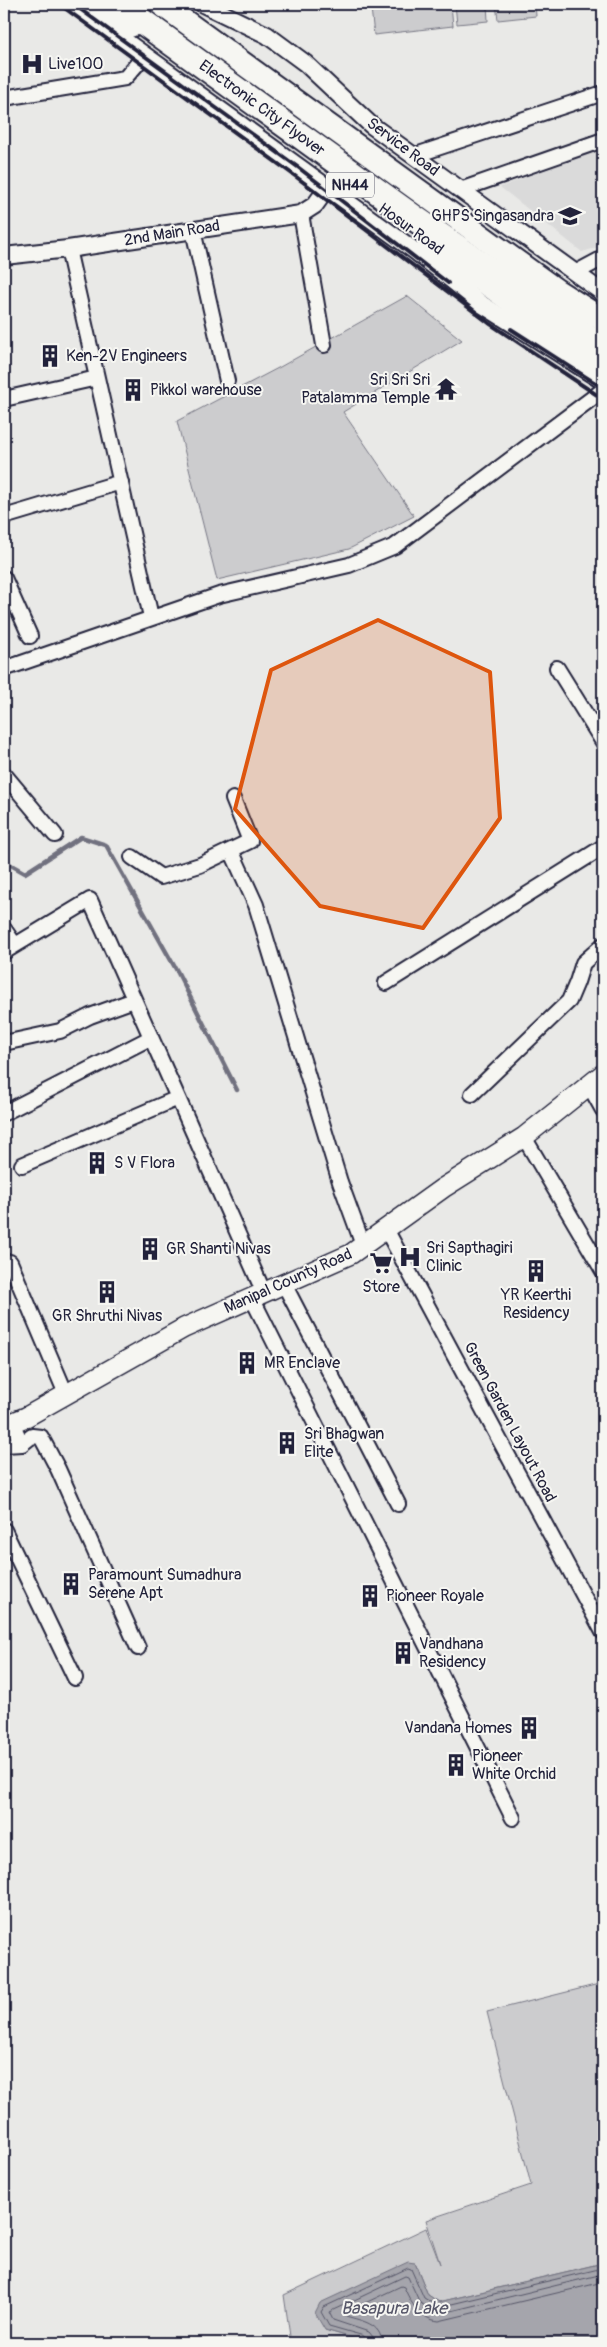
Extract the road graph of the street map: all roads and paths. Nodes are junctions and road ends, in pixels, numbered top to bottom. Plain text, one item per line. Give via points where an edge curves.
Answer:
1 (74, 4) edge
2 (100, 4) edge
3 (118, 4) edge
4 (147, 4) edge
5 (161, 4) edge
6 (203, 4) edge
7 (145, 55) junction
8 (603, 93) edge
9 (4, 98) edge
10 (603, 140) edge
11 (414, 156) junction
12 (328, 187) junction
13 (460, 190) junction
14 (300, 214) junction
15 (193, 230) junction
16 (68, 249) junction
17 (4, 256) edge
18 (603, 258) edge
19 (575, 273) junction
20 (603, 294) edge
21 (603, 320) edge
22 (603, 331) edge
23 (324, 345) dead end
24 (603, 348) edge
25 (603, 363) edge
26 (97, 378) junction
27 (227, 380) dead end
28 (603, 381) edge
29 (603, 390) edge
30 (4, 399) edge
31 (121, 482) junction
32 (4, 517) edge
33 (4, 578) edge
34 (151, 617) junction
35 (30, 636) dead end
36 (557, 668) dead end
37 (4, 669) edge
38 (603, 742) edge
39 (4, 774) edge
40 (233, 799) dead end
41 (55, 835) dead end
42 (603, 847) edge
43 (231, 850) junction
44 (132, 857) dead end
45 (4, 929) edge
46 (603, 945) edge
47 (9, 948) edge
48 (386, 983) dead end
49 (134, 1000) junction
50 (150, 1038) junction
51 (4, 1043) edge
52 (596, 1080) edge
53 (472, 1094) dead end
54 (178, 1098) junction
55 (603, 1110) edge
56 (4, 1113) edge
57 (524, 1137) junction
58 (22, 1165) dead end
59 (386, 1230) junction
60 (363, 1245) junction
61 (10, 1262) dead end
62 (603, 1271) edge
63 (284, 1284) junction
64 (258, 1296) junction
65 (66, 1394) junction
66 (8, 1425) edge
67 (22, 1444) junction
68 (4, 1445) edge
69 (398, 1504) dead end
70 (4, 1530) edge
71 (603, 1632) edge
72 (138, 1648) dead end
73 (75, 1678) dead end
74 (513, 1818) dead end

1 - 7 street
2 - 25 highway, Hosur Road / NH44 via 512,302
3 - 24 highway, Electronic City Flyover via 413,217
4 - 22 highway, Electronic City Flyover
5 - 21 highway, NH44 via 556,290
6 - 11 street, Service Road via 267,35 306,63 371,125
7 - 9 street via 125,78
7 - 12 street
8 - 11 street
10 - 13 street
11 - 13 street, Service Road
12 - 14 street, 2nd Main Road via 315,205
12 - 28 street via 482,305
13 - 19 street, Service Road
14 - 15 street, 2nd Main Road
14 - 23 street
15 - 16 street, 2nd Main Road
15 - 27 street
16 - 17 street, 2nd Main Road
16 - 26 street
18 - 19 street
19 - 20 street, Service Road
26 - 30 street
26 - 31 street
29 - 34 street via 395,546 349,565 219,595
31 - 32 street
31 - 34 street
33 - 35 street
34 - 37 street
36 - 38 street
39 - 41 street
40 - 43 street via 250,841
42 - 48 street
43 - 44 street via 200,865 161,877
43 - 60 street via 256,905 340,1182
45 - 47 street
46 - 53 street via 582,963 568,1001
47 - 49 street via 90,900
49 - 50 street
49 - 51 street via 90,1016 60,1032
50 - 54 street
50 - 56 street
52 - 55 street
52 - 57 main road, Manipal County Road
54 - 58 street
54 - 64 street
57 - 59 main road, Manipal County Road
57 - 62 street
59 - 60 main road, Manipal County Road
59 - 71 street, Green Garden Layout Road
60 - 63 main road, Manipal County Road via 351,1254
61 - 65 street
63 - 64 main road, Manipal County Road
63 - 69 street
64 - 65 main road, Manipal County Road via 184,1328
64 - 74 street
65 - 66 main road, Manipal County Road
66 - 67 street
67 - 68 street
67 - 72 street via 32,1436 41,1437
70 - 73 street

